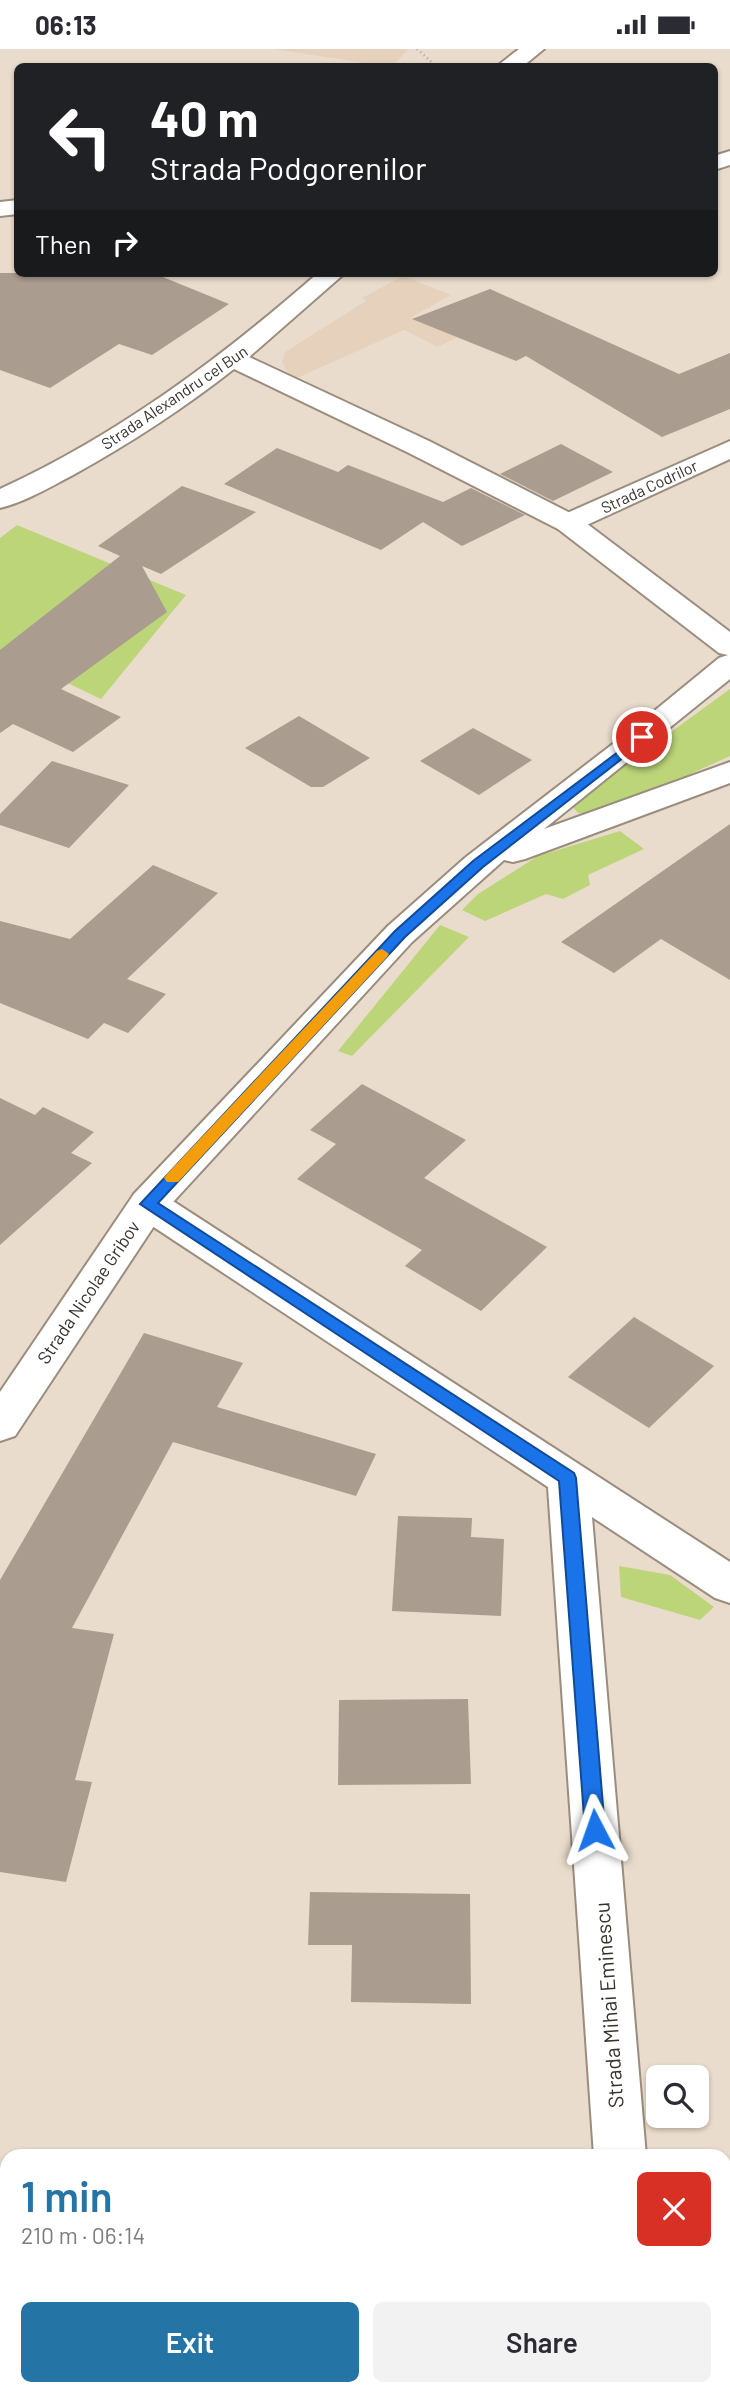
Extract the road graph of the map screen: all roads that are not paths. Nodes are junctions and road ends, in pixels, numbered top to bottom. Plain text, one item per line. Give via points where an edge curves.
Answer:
1 (533, 49) edge
2 (513, 63) edge
3 (328, 277) edge
4 (233, 359) junction
5 (730, 449) edge
6 (0, 500) edge
7 (568, 523) junction
8 (730, 647) edge
9 (730, 664) edge
10 (730, 772) edge
11 (478, 864) junction
12 (148, 1204) junction
13 (0, 1425) edge
14 (568, 1478) junction
15 (730, 1585) edge
16 (619, 2149) edge

1 - 2 street
3 - 4 street, Strada Alexandru cel Bun
4 - 6 street, Strada Alexandru cel Bun via 126,432
4 - 7 street via 419,446
5 - 7 street, Strada Codrilor
7 - 8 street
9 - 11 street, Strada Nicolae Gribov
10 - 11 street, Strada Nicolae Gribov
11 - 12 street, Strada Nicolae Gribov via 400,934
12 - 13 street, Strada Nicolae Gribov
12 - 14 street
14 - 15 street
14 - 16 street, Strada Mihai Eminescu

